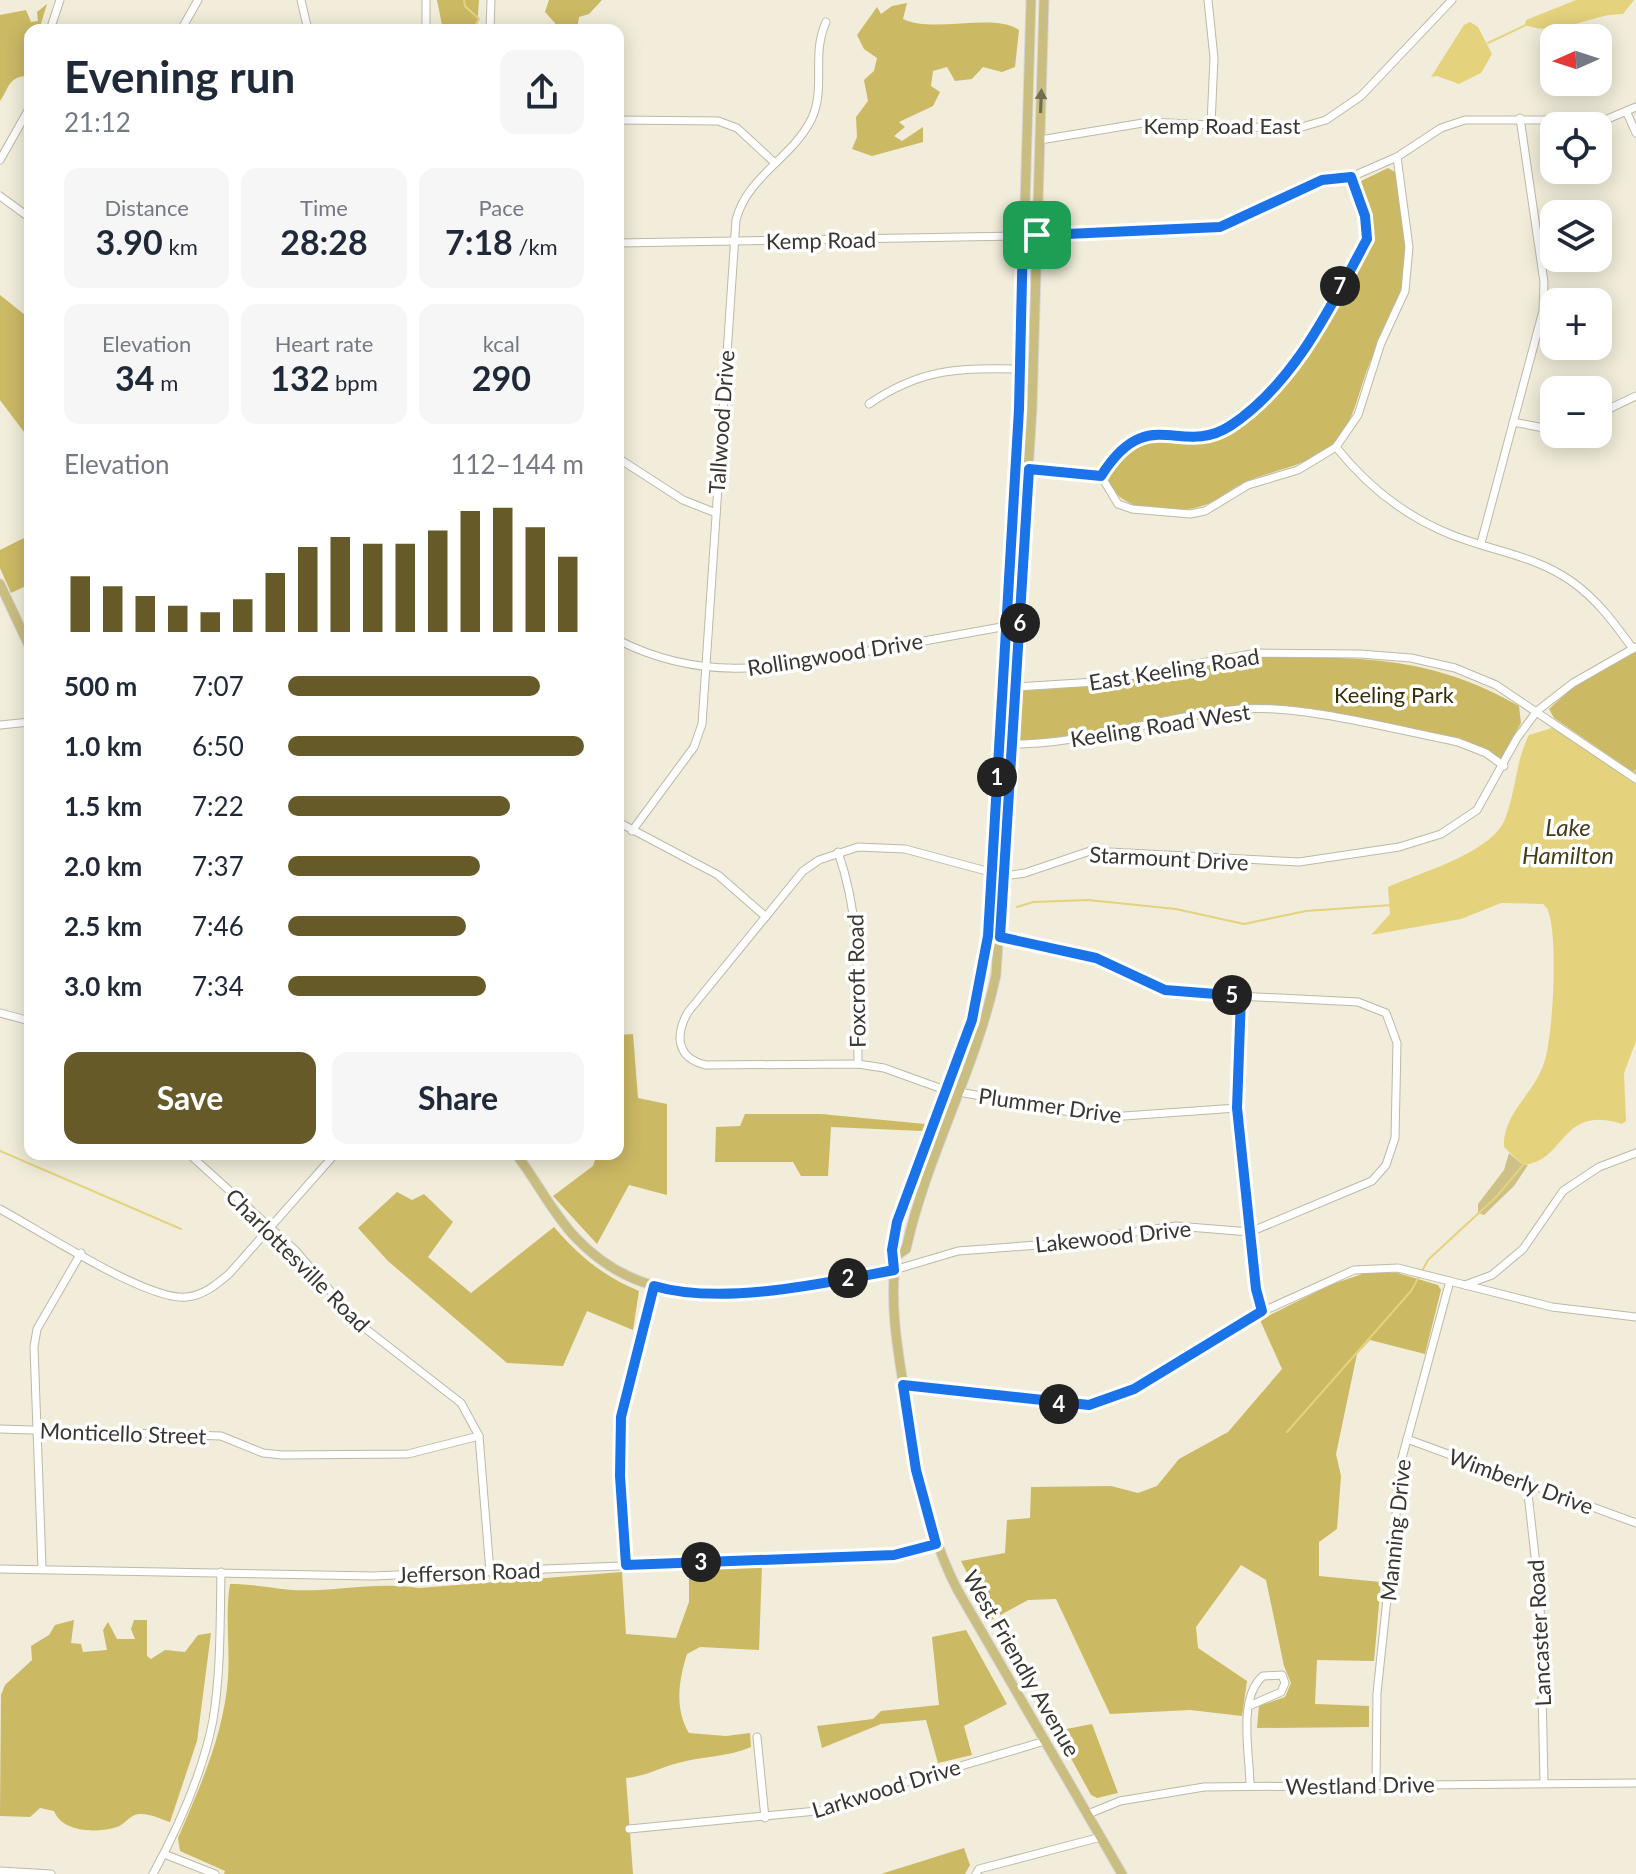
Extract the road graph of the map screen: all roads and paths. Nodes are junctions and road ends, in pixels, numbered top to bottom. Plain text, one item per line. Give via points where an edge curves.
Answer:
1 (60, 0) edge
2 (198, 0) edge
3 (301, 0) edge
4 (426, 0) edge
5 (491, 0) edge
6 (1031, 0) edge
7 (1044, 0) edge
8 (1208, 0) edge
9 (1452, 0) edge
10 (826, 22) dead end
11 (52, 24) edge
12 (184, 24) edge
13 (307, 24) edge
14 (426, 24) edge
15 (490, 24) edge
16 (1636, 107) edge
17 (1627, 113) junction
18 (24, 118) edge
19 (1520, 118) junction
20 (624, 120) edge
21 (1211, 124) junction
22 (1636, 133) edge
23 (1040, 140) junction
24 (1397, 157) junction
25 (0, 160) edge
26 (775, 163) junction
27 (1351, 177) junction
28 (0, 196) edge
29 (24, 214) edge
30 (1037, 235) junction
31 (1023, 236) junction
32 (733, 241) junction
33 (624, 243) edge
34 (1020, 369) junction
35 (1636, 396) edge
36 (869, 404) dead end
37 (1612, 407) edge
38 (1513, 422) junction
39 (1540, 427) edge
40 (1336, 447) junction
41 (624, 462) edge
42 (1029, 469) junction
43 (1101, 476) junction
44 (716, 513) junction
45 (1481, 543) junction
46 (0, 584) edge
47 (1007, 626) junction
48 (24, 635) edge
49 (624, 643) edge
50 (1634, 648) edge
51 (708, 669) junction
52 (1016, 687) junction
53 (1537, 711) junction
54 (24, 723) edge
55 (0, 725) edge
56 (999, 744) junction
57 (1012, 744) junction
58 (1504, 766) junction
59 (1636, 779) edge
60 (624, 826) edge
61 (632, 831) junction
62 (838, 852) junction
63 (991, 875) junction
64 (1005, 876) junction
65 (766, 917) junction
66 (1000, 937) junction
67 (1241, 996) junction
68 (0, 1013) edge
69 (24, 1019) edge
70 (858, 1064) junction
71 (945, 1090) junction
72 (959, 1092) junction
73 (1237, 1108) junction
74 (1636, 1153) edge
75 (196, 1160) edge
76 (330, 1160) edge
77 (520, 1160) edge
78 (0, 1209) edge
79 (272, 1229) junction
80 (1250, 1232) junction
81 (81, 1253) junction
82 (894, 1270) junction
83 (1450, 1281) junction
84 (1465, 1285) junction
85 (654, 1286) junction
86 (1262, 1311) junction
87 (1636, 1317) edge
88 (903, 1385) junction
89 (0, 1429) edge
90 (38, 1430) junction
91 (479, 1436) junction
92 (1407, 1439) junction
93 (1527, 1485) junction
94 (1636, 1523) edge
95 (936, 1544) junction
96 (626, 1565) junction
97 (42, 1567) junction
98 (0, 1569) edge
99 (221, 1572) junction
100 (490, 1572) junction
101 (1249, 1706) junction
102 (757, 1737) dead end
103 (1045, 1741) junction
104 (1544, 1782) junction
105 (1636, 1783) edge
106 (1376, 1785) junction
107 (1250, 1786) junction
108 (1088, 1814) junction
109 (765, 1818) junction
110 (629, 1829) dead end
111 (1101, 1837) junction
112 (164, 1854) junction
113 (0, 1871) edge
114 (51, 1874) edge
115 (153, 1874) edge
116 (215, 1874) edge
117 (976, 1874) edge
118 (1122, 1874) edge

1 - 11 street
2 - 12 street
3 - 13 street
4 - 14 street
5 - 15 street
6 - 31 main road, West Friendly Avenue
23 -> 7 main road, West Friendly Avenue
8 - 21 street via 1214,58
9 - 21 street, Kemp Road East via 1361,96 1326,120 1295,129
10 - 26 street, Tallwood Drive via 817,42 814,114
16 - 17 street
17 - 19 street, Kemp Road via 1605,120
17 - 22 street
18 - 25 street
19 - 24 street, Kemp Road via 1465,120 1441,128
19 - 38 street via 1544,282 1543,311
20 - 26 street via 718,121 737,128
21 - 23 street, Kemp Road East via 1149,122
23 - 30 main road, West Friendly Avenue
24 - 27 street, Kemp Road
24 - 40 street via 1409,247 1405,291 1381,343 1358,415
26 - 32 street, Tallwood Drive via 746,193
27 - 30 street, Kemp Road via 1322,180 1220,227
27 - 43 street via 1367,239 1291,372 1219,432 1141,436 1120,450
28 - 29 street
30 - 31 street, Kemp Road
30 - 42 main road, West Friendly Avenue
31 - 32 street, Kemp Road
31 - 34 main road, West Friendly Avenue
32 - 33 street, Kemp Road
32 - 44 street, Tallwood Drive
34 - 36 street via 934,372
34 - 47 main road, West Friendly Avenue
35 - 37 street
38 - 39 street
38 - 45 street
40 - 43 street via 1298,470 1248,485 1205,511 1190,514 1118,504
40 - 45 street via 1396,506
41 - 44 street via 683,500
42 - 43 street
42 - 52 main road, West Friendly Avenue
44 - 51 street, Tallwood Drive
45 - 50 street via 1528,557 1573,582 1597,602
46 - 48 main road
47 - 51 street, Rollingwood Drive via 779,668
47 - 56 main road, West Friendly Avenue
49 - 51 street, Rollingwood Drive via 647,655
50 - 53 street, Starmount Drive
51 - 61 street, Tallwood Drive via 699,737
52 - 53 street, East Keeling Road via 1095,682 1257,653 1360,654 1455,668
52 - 57 main road, West Friendly Avenue
53 - 58 street, Starmount Drive
53 - 59 street, East Keeling Road
54 - 55 street
56 - 57 street, Keeling Road West
56 - 63 main road, West Friendly Avenue
57 - 58 street, Keeling Road West via 1057,742 1259,708 1458,742
57 - 64 main road, West Friendly Avenue
58 - 64 street, Starmount Drive via 1466,819 1441,834 1399,847 1299,862 1090,851
60 - 61 street
61 - 65 street via 718,875
62 - 63 street, Starmount Drive via 880,846 905,849
62 - 65 street, Starmount Drive via 803,871
62 - 70 street, Foxcroft Road via 854,900
63 - 64 street, Starmount Drive
63 - 71 main road, West Friendly Avenue via 983,973 972,1020
64 - 66 main road, West Friendly Avenue
65 - 70 street, Starmount Drive via 688,1012 679,1029 681,1049 693,1062 718,1068
66 - 67 street, Lakewood Drive via 1096,958 1165,990
66 - 72 main road, West Friendly Avenue via 990,1004
67 - 73 street
67 - 80 street, Lakewood Drive via 1374,1006 1386,1013 1397,1043 1395,1138 1378,1176
68 - 69 street
70 - 71 street
71 - 82 main road, West Friendly Avenue via 897,1222
72 - 73 street, Plummer Drive via 1124,1116
72 - 82 main road, West Friendly Avenue via 906,1249 896,1256
73 - 80 street
74 - 84 street via 1599,1167 1563,1191 1523,1249 1492,1275
75 - 79 street, Charlottesville Road
76 - 79 street
77 - 85 main road via 578,1240 623,1274
78 - 81 street
79 - 81 street via 221,1281 185,1298 138,1285
79 - 91 street, Charlottesville Road via 357,1322 449,1390
80 - 82 street, Lakewood Drive via 1176,1226 958,1251
80 - 86 street
81 - 90 street via 37,1329
82 - 85 main road via 721,1295
82 - 88 main road, West Friendly Avenue
83 - 84 street
83 - 86 street via 1398,1268 1367,1267
83 - 92 street, Manning Drive
84 - 87 street via 1552,1307
85 - 96 street via 621,1417
86 - 88 street via 1134,1389 1089,1405
88 - 95 main road, West Friendly Avenue via 916,1470
89 - 90 street, Monticello Street
90 - 91 street, Monticello Street via 221,1436 282,1455 408,1454
90 - 97 street
91 - 100 street, Charlottesville Road
92 - 93 street, Wimberly Drive
92 - 106 street, Manning Drive via 1377,1693
93 - 94 street, Wimberly Drive
93 - 104 street, Lancaster Road via 1540,1600
95 - 96 street, Jefferson Road via 894,1555
95 - 103 main road, West Friendly Avenue
96 - 100 street, Jefferson Road
97 - 98 street, Jefferson Road
97 - 99 street, Jefferson Road
99 - 100 street, Jefferson Road
99 - 112 street via 213,1721
101 - 101 street via 1258,1679 1282,1675 1281,1692
101 - 107 street
102 - 109 street
103 - 108 main road, West Friendly Avenue
103 - 109 street, Larkwood Drive via 827,1810
104 - 105 street, Westland Drive
104 - 106 street, Westland Drive
106 - 107 street, Westland Drive
107 - 108 street, Westland Drive via 1156,1793
108 - 111 main road, West Friendly Avenue
109 - 110 street, Larkwood Drive
111 - 117 street
111 - 118 main road, West Friendly Avenue
112 - 115 street
112 - 116 street
113 - 114 street

